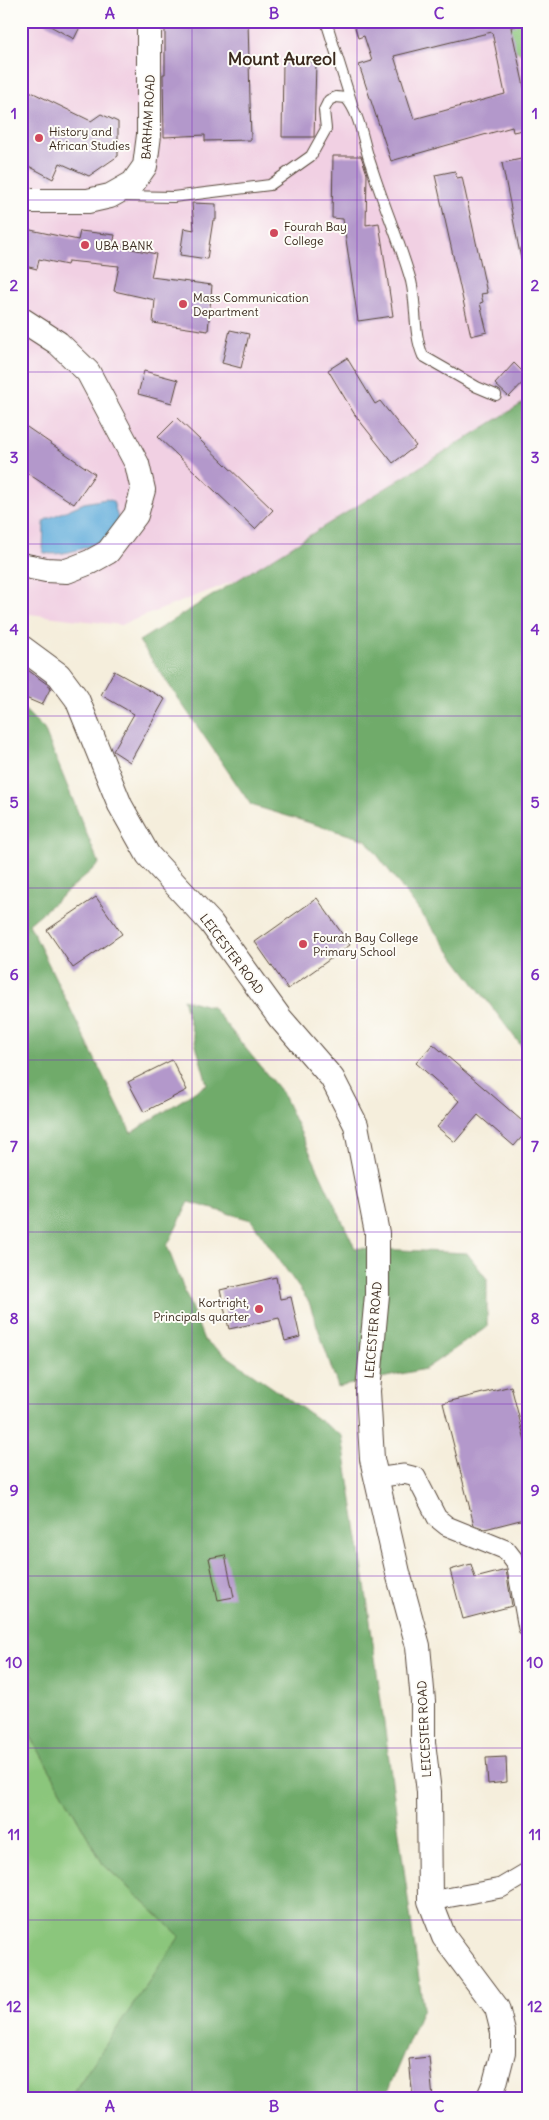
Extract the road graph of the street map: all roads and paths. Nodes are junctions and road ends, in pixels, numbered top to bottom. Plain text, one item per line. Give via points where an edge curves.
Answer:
1 (149, 21) edge
2 (326, 21) edge
3 (353, 106) junction
4 (110, 196) junction
5 (21, 201) edge
6 (21, 319) edge
7 (496, 396) dead end
8 (21, 565) edge
9 (21, 647) edge
10 (375, 1478) junction
11 (528, 1628) edge
12 (528, 1872) edge
13 (430, 1901) junction
14 (488, 2099) edge

1 - 4 street, BARHAM ROAD via 149,135 145,166 134,183
2 - 3 lane
3 - 4 lane via 346,98 329,100 324,110 326,129 311,156 270,185 173,197
3 - 7 lane via 411,283 423,356
4 - 5 street, BARHAM ROAD via 88,201
6 - 8 street via 58,343 88,372 137,464 143,490 136,515 108,552 68,571
9 - 10 street, LEICESTER ROAD via 59,675 77,699 120,805 148,855 211,923 280,1018 332,1078 356,1125 377,1233 377,1295 368,1391
10 - 11 street via 404,1474 416,1477 437,1518 448,1526 506,1550 516,1563
10 - 13 street, LEICESTER ROAD via 418,1646 429,1792
12 - 13 street via 501,1888
13 - 14 street, LEICESTER ROAD via 444,1937 496,2008 503,2052

